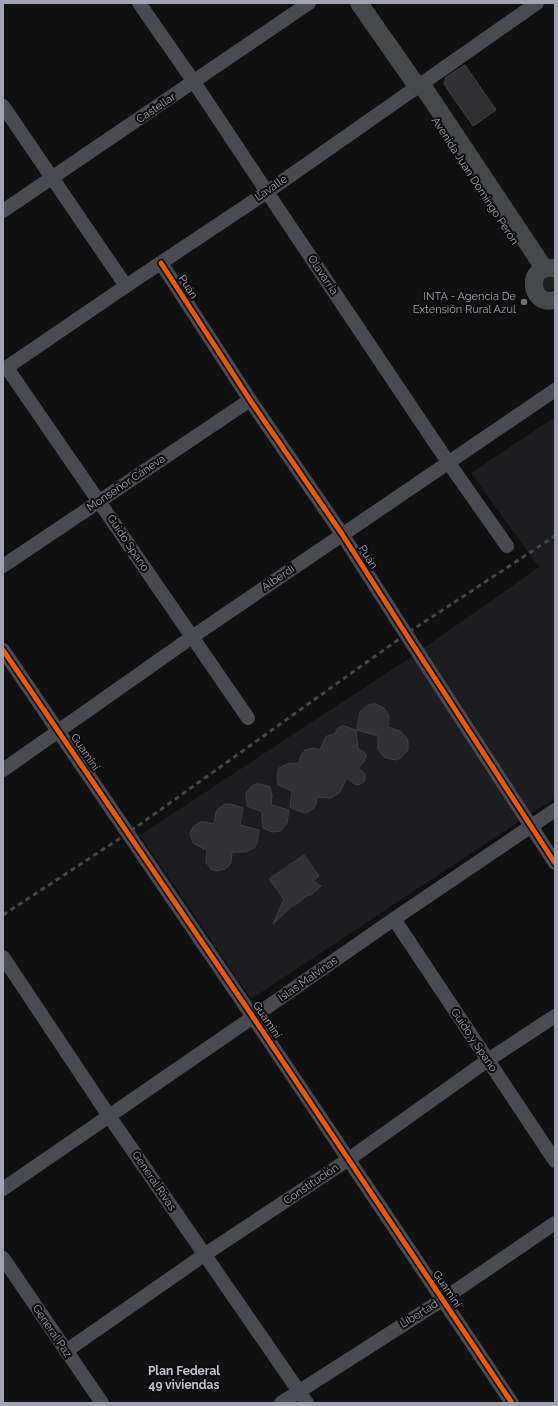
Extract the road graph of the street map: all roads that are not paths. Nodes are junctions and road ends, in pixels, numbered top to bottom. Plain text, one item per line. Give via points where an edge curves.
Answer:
1 (139, 3) edge
2 (309, 3) edge
3 (359, 3) edge
4 (537, 3) edge
5 (194, 82) junction
6 (417, 86) junction
7 (3, 106) edge
8 (52, 179) junction
9 (267, 192) junction
10 (3, 211) edge
11 (161, 263) junction
12 (545, 270) edge
13 (126, 286) junction
14 (554, 302) edge
15 (5, 369) edge
16 (555, 390) edge
17 (250, 400) junction
18 (448, 462) junction
19 (99, 501) junction
20 (342, 534) junction
21 (507, 546) dead end
22 (3, 566) edge
23 (192, 637) junction
24 (3, 650) edge
25 (248, 718) dead end
26 (59, 731) junction
27 (3, 770) edge
28 (555, 810) edge
29 (531, 827) junction
30 (555, 863) edge
31 (394, 919) junction
32 (3, 957) edge
33 (555, 1016) edge
34 (253, 1017) junction
35 (488, 1060) junction
36 (109, 1116) junction
37 (349, 1159) junction
38 (555, 1161) edge
39 (3, 1189) edge
40 (555, 1223) edge
41 (204, 1255) junction
42 (3, 1258) edge
43 (442, 1300) junction
44 (66, 1351) junction
45 (299, 1390) junction
46 (102, 1403) edge
47 (281, 1403) edge
48 (307, 1403) edge
49 (512, 1403) edge

1 - 5 street, Olavarría
2 - 5 street, Castellar
3 - 6 main road, Avenida Juan Domingo Perón
4 - 6 street, Lavalle
5 - 8 street, Castellar
5 - 9 street, Olavarría
6 - 9 street, Lavalle
6 - 12 main road, Avenida Juan Domingo Perón via 424,88
7 - 8 street
8 - 10 street, Castellar
8 - 13 street
9 - 11 street, Lavalle
9 - 18 street, Olavarría
11 - 13 street, Lavalle
11 - 17 street, Puán
12 - 14 main road, Avenida Juan Domingo Perón via 534,279 534,290 542,298
13 - 15 street, Lavalle
15 - 19 street, Guido Spano
16 - 18 street, Alberdi
17 - 19 street, Monseñor Cáneva
17 - 20 street, Puán
18 - 20 street, Alberdi
18 - 21 street, Olavarría
19 - 22 street, Monseñor Cáneva
19 - 23 street, Guido Spano
20 - 23 street, Alberdi
20 - 29 street, Puán
23 - 25 street, Guido Spano
23 - 26 street, Alberdi
24 - 26 street, Guaminí
26 - 27 street, Alberdi
26 - 34 street, Guaminí
28 - 29 street, Islas Malvinas
29 - 30 street, Puán
29 - 31 street, Islas Malvinas
31 - 34 street, Islas Malvinas
31 - 35 street, Guido y Spano
32 - 36 street, General Rivas
33 - 35 street, Constitución
34 - 36 street, Islas Malvinas
34 - 37 street, Guaminí
35 - 37 street, Constitución
35 - 38 street, Guido y Spano
36 - 39 street, Islas Malvinas
36 - 41 street, General Rivas
37 - 41 street, Constitución
37 - 43 street, Guaminí
40 - 43 street, Libertad
41 - 44 street, Constitución
41 - 45 street, General Rivas
42 - 44 street, General Paz
43 - 45 street, Libertad
43 - 49 street, Guaminí
44 - 46 street, General Paz
45 - 47 street, Libertad
45 - 48 street, General Rivas

